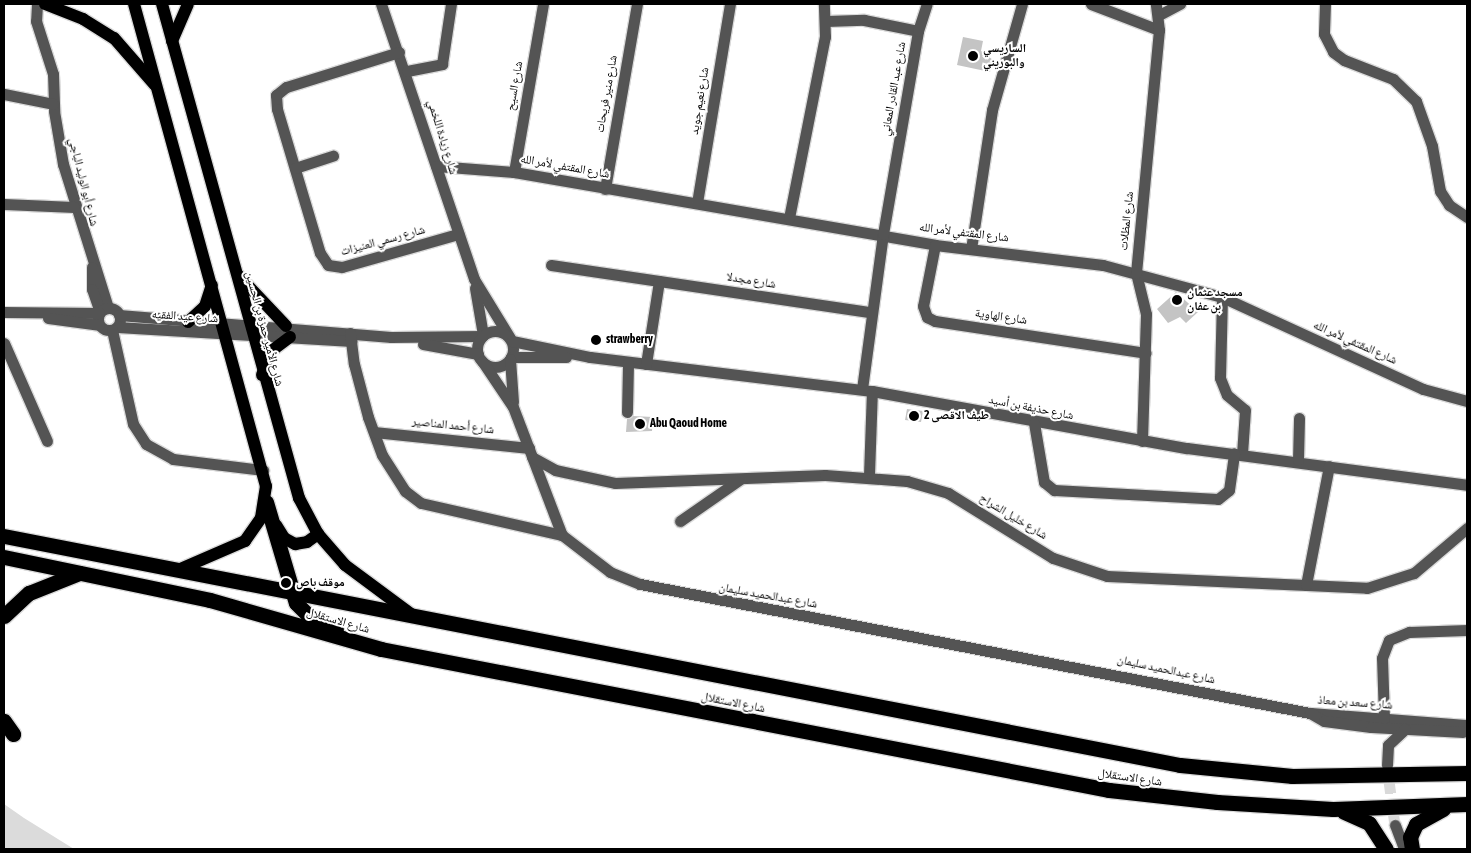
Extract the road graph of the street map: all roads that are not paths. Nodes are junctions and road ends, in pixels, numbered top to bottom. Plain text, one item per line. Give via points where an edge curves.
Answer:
1 (37, 4) edge
2 (45, 4) edge
3 (134, 4) edge
4 (162, 4) edge
5 (188, 4) edge
6 (381, 4) edge
7 (451, 4) edge
8 (543, 4) edge
9 (637, 4) edge
10 (730, 4) edge
11 (824, 4) edge
12 (927, 4) edge
13 (1022, 4) edge
14 (1091, 4) edge
15 (1180, 4) edge
16 (1326, 4) edge
17 (1157, 10) edge
18 (826, 21) junction
19 (1159, 30) junction
20 (918, 31) junction
21 (172, 41) junction
22 (399, 52) junction
23 (406, 71) junction
24 (4, 94) edge
25 (162, 96) junction
26 (53, 104) junction
27 (334, 156) dead end
28 (436, 166) junction
29 (295, 168) junction
30 (514, 172) junction
31 (605, 189) junction
32 (697, 203) junction
33 (4, 204) edge
34 (74, 207) junction
35 (1467, 217) edge
36 (789, 218) junction
37 (458, 234) junction
38 (883, 234) junction
39 (935, 245) junction
40 (971, 249) junction
41 (551, 265) dead end
42 (235, 272) junction
43 (1136, 272) junction
44 (474, 279) junction
45 (660, 281) junction
46 (213, 282) junction
47 (1222, 297) junction
48 (102, 311) junction
49 (4, 312) edge
50 (871, 312) junction
51 (39, 315) junction
52 (188, 322) junction
53 (116, 324) junction
54 (171, 325) junction
55 (99, 326) junction
56 (224, 328) junction
57 (249, 329) junction
58 (288, 332) junction
59 (483, 336) junction
60 (350, 337) junction
61 (511, 340) junction
62 (4, 343) edge
63 (1146, 353) junction
64 (590, 357) junction
65 (480, 358) junction
66 (511, 358) junction
67 (628, 363) junction
68 (646, 364) junction
69 (262, 375) junction
70 (867, 390) junction
71 (1467, 401) edge
72 (513, 407) junction
73 (627, 412) dead end
74 (1299, 418) dead end
75 (1034, 423) junction
76 (374, 432) junction
77 (47, 441) dead end
78 (1142, 441) junction
79 (530, 452) junction
80 (1238, 454) junction
81 (1298, 460) junction
82 (1329, 466) junction
83 (263, 470) junction
84 (869, 475) junction
85 (741, 479) junction
86 (1467, 486) edge
87 (266, 502) junction
88 (680, 521) dead end
89 (1467, 528) edge
90 (318, 534) junction
91 (562, 535) junction
92 (4, 536) edge
93 (4, 557) edge
94 (178, 570) junction
95 (81, 573) junction
96 (1306, 585) junction
97 (290, 590) junction
98 (4, 616) edge
99 (414, 616) junction
100 (530, 625) dead end
101 (1467, 630) edge
102 (516, 636) junction
103 (345, 639) junction
104 (1310, 714) junction
105 (1384, 718) junction
106 (4, 721) edge
107 (1467, 725) edge
108 (1371, 727) junction
109 (1405, 729) junction
110 (8, 731) edge
111 (1467, 732) edge
112 (1387, 750) junction
113 (1387, 765) tunnel mouth
114 (1467, 773) edge
115 (1460, 805) edge
116 (1333, 809) junction
117 (1395, 825) tunnel mouth
118 (1386, 849) edge
119 (1404, 849) edge
120 (1412, 849) edge

1 - 26 street, شارع أبو الوليد الباجي via 36,21 53,74
2 - 25 main road via 114,38 135,59
3 - 25 main road
4 - 21 main road, شارع الأمير حمزة بن الحسين
5 - 21 main road
6 - 22 street, شارع زيادة اللخمي
7 - 23 street via 442,64
8 - 30 street, شارع السيح
9 - 31 street, شارع منير فريحات
10 - 32 street, شارع نعيم جويد
11 - 18 street
12 - 20 street
13 - 40 street via 992,110
14 - 19 street
15 - 17 street
16 - 35 street via 1324,34 1333,52 1344,60 1393,79 1416,101 1432,146 1440,191 1449,205
17 - 19 street, شارع المظلات
18 - 20 street, شارع عبد القادر المعاني via 864,20
18 - 36 street
19 - 43 street, شارع المظلات
20 - 38 street, شارع عبد القادر المعاني
21 - 42 main road, شارع الأمير حمزة بن الحسين
22 - 23 street, شارع زيادة اللخمي
22 - 29 street, شارع رسمي العنيزات via 280,90 275,101
23 - 28 street, شارع زيادة اللخمي
24 - 26 street
25 - 46 main road
26 - 34 street, شارع أبو الوليد الباجي
27 - 29 street
28 - 30 street, شارع المقتفي لأمر الله
28 - 37 street, شارع زيادة اللخمي
29 - 37 street, شارع رسمي العنيزات via 320,253 328,265 342,267
30 - 31 street, شارع المقتفي لأمر الله
31 - 32 street, شارع المقتفي لأمر الله
32 - 36 street, شارع المقتفي لأمر الله
33 - 34 street
34 - 48 street, شارع أبو الوليد الباجي
36 - 38 street, شارع المقتفي لأمر الله
37 - 44 street, شارع زيادة اللخمي
38 - 39 street, شارع المقتفي لأمر الله
38 - 50 street, شارع عبد القادر المعاني
39 - 40 street, شارع المقتفي لأمر الله
39 - 63 street, شارع الهاوية via 923,306 927,317 935,321
40 - 43 street, شارع المقتفي لأمر الله
41 - 45 street, شارع مجدلا
42 - 57 main road, شارع الأمير حمزة بن الحسين
42 - 58 main road
43 - 47 street, شارع المقتفي لأمر الله
43 - 63 street, شارع المظلات via 1146,314
44 - 59 street, شارع زيادة اللخمي
44 - 61 street, شارع زيادة اللخمي
45 - 50 street, شارع مجدلا
45 - 68 street
46 - 52 main road via 205,306
46 - 56 main road
47 - 71 street, شارع المقتفي لأمر الله via 1423,389
47 - 80 street via 1220,378 1227,395 1245,410
48 - 51 street
48 - 53 street
48 - 55 street
49 - 51 street
50 - 70 street
51 - 55 street
52 - 54 street, شارع عيد الفقيه
52 - 56 street, شارع عيد الفقيه
53 - 54 street, شارع عيد الفقيه
53 - 55 street, شارع عيد الفقيه
53 - 83 street via 134,424 146,444 173,459
54 - 56 street, شارع عيد الفقيه
56 - 57 street, شارع عيد الفقيه
56 - 83 main road
57 - 58 street, شارع عيد الفقيه
57 - 69 main road, شارع الأمير حمزة بن الحسين
58 - 60 street, شارع عيد الفقيه
58 - 69 main road via 270,352
59 - 60 street
59 - 61 street via 497,331
59 - 65 street
60 - 65 street via 424,344
60 - 76 street, شارع عبدالحميد سليمان
61 - 64 street, شارع حذيفة بن أسيد
61 - 66 street
62 - 77 street
63 - 78 street, شارع المظلات
64 - 66 street, شارع حذيفة بن أسيد
64 - 67 street, شارع حذيفة بن أسيد
65 - 66 street via 494,367
65 - 72 street
66 - 72 street
67 - 68 street, شارع حذيفة بن أسيد
67 - 73 street
68 - 70 street, شارع حذيفة بن أسيد
69 - 90 main road, شارع الأمير حمزة بن الحسين via 294,486
70 - 75 street, شارع حذيفة بن أسيد
70 - 84 street
72 - 79 street
74 - 81 street
75 - 78 street, شارع حذيفة بن أسيد
75 - 80 street via 1044,482 1054,490 1218,499 1229,490
76 - 79 street, شارع أحمد المناصير
76 - 91 street, شارع عبدالحميد سليمان via 395,479 421,503
78 - 80 street, شارع حذيفة بن أسيد
79 - 85 street, شارع خليل الشراح via 555,470 615,484
79 - 91 street
80 - 81 street, شارع حذيفة بن أسيد
81 - 82 street, شارع حذيفة بن أسيد
82 - 86 street, شارع حذيفة بن أسيد
82 - 96 street
83 - 87 main road
84 - 85 street, شارع خليل الشراح
84 - 96 street, شارع خليل الشراح via 948,493 1054,558 1107,576
85 - 88 street
87 - 90 main road via 281,535 288,541 303,544
87 - 94 main road via 258,526 245,541
87 - 97 highway
89 - 96 street, شارع خليل الشراح via 1432,560 1390,582 1345,589
90 - 99 main road, شارع الأمير حمزة بن الحسين via 355,575
91 - 104 street, شارع عبدالحميد سليمان via 610,572 640,584
92 - 94 highway, شارع الاستقلال
93 - 95 highway, شارع الاستقلال
94 - 97 highway, شارع الاستقلال
95 - 98 highway via 29,593
95 - 103 highway, شارع الاستقلال via 210,600
97 - 99 highway, شارع الاستقلال
97 - 103 highway via 304,613 335,628
99 - 102 highway, شارع الاستقلال
100 - 102 highway
101 - 105 street via 1409,632 1389,640 1382,658
102 - 114 highway, شارع الاستقلال via 1189,766 1310,776
103 - 116 highway, شارع الاستقلال via 571,688 1109,790 1217,802
104 - 105 street, شارع سعد بن معاذ
104 - 108 street, شارع سعد بن معاذ via 1324,720
105 - 107 street, شارع سعد بن معاذ
106 - 110 highway
108 - 109 street, شارع سعد بن معاذ
108 - 112 street
109 - 111 street, شارع سعد بن معاذ
109 - 112 street via 1395,735
112 - 113 street
115 - 116 highway, شارع الاستقلال
115 - 120 highway via 1416,824 1410,837
116 - 118 highway via 1369,823
117 - 119 street

